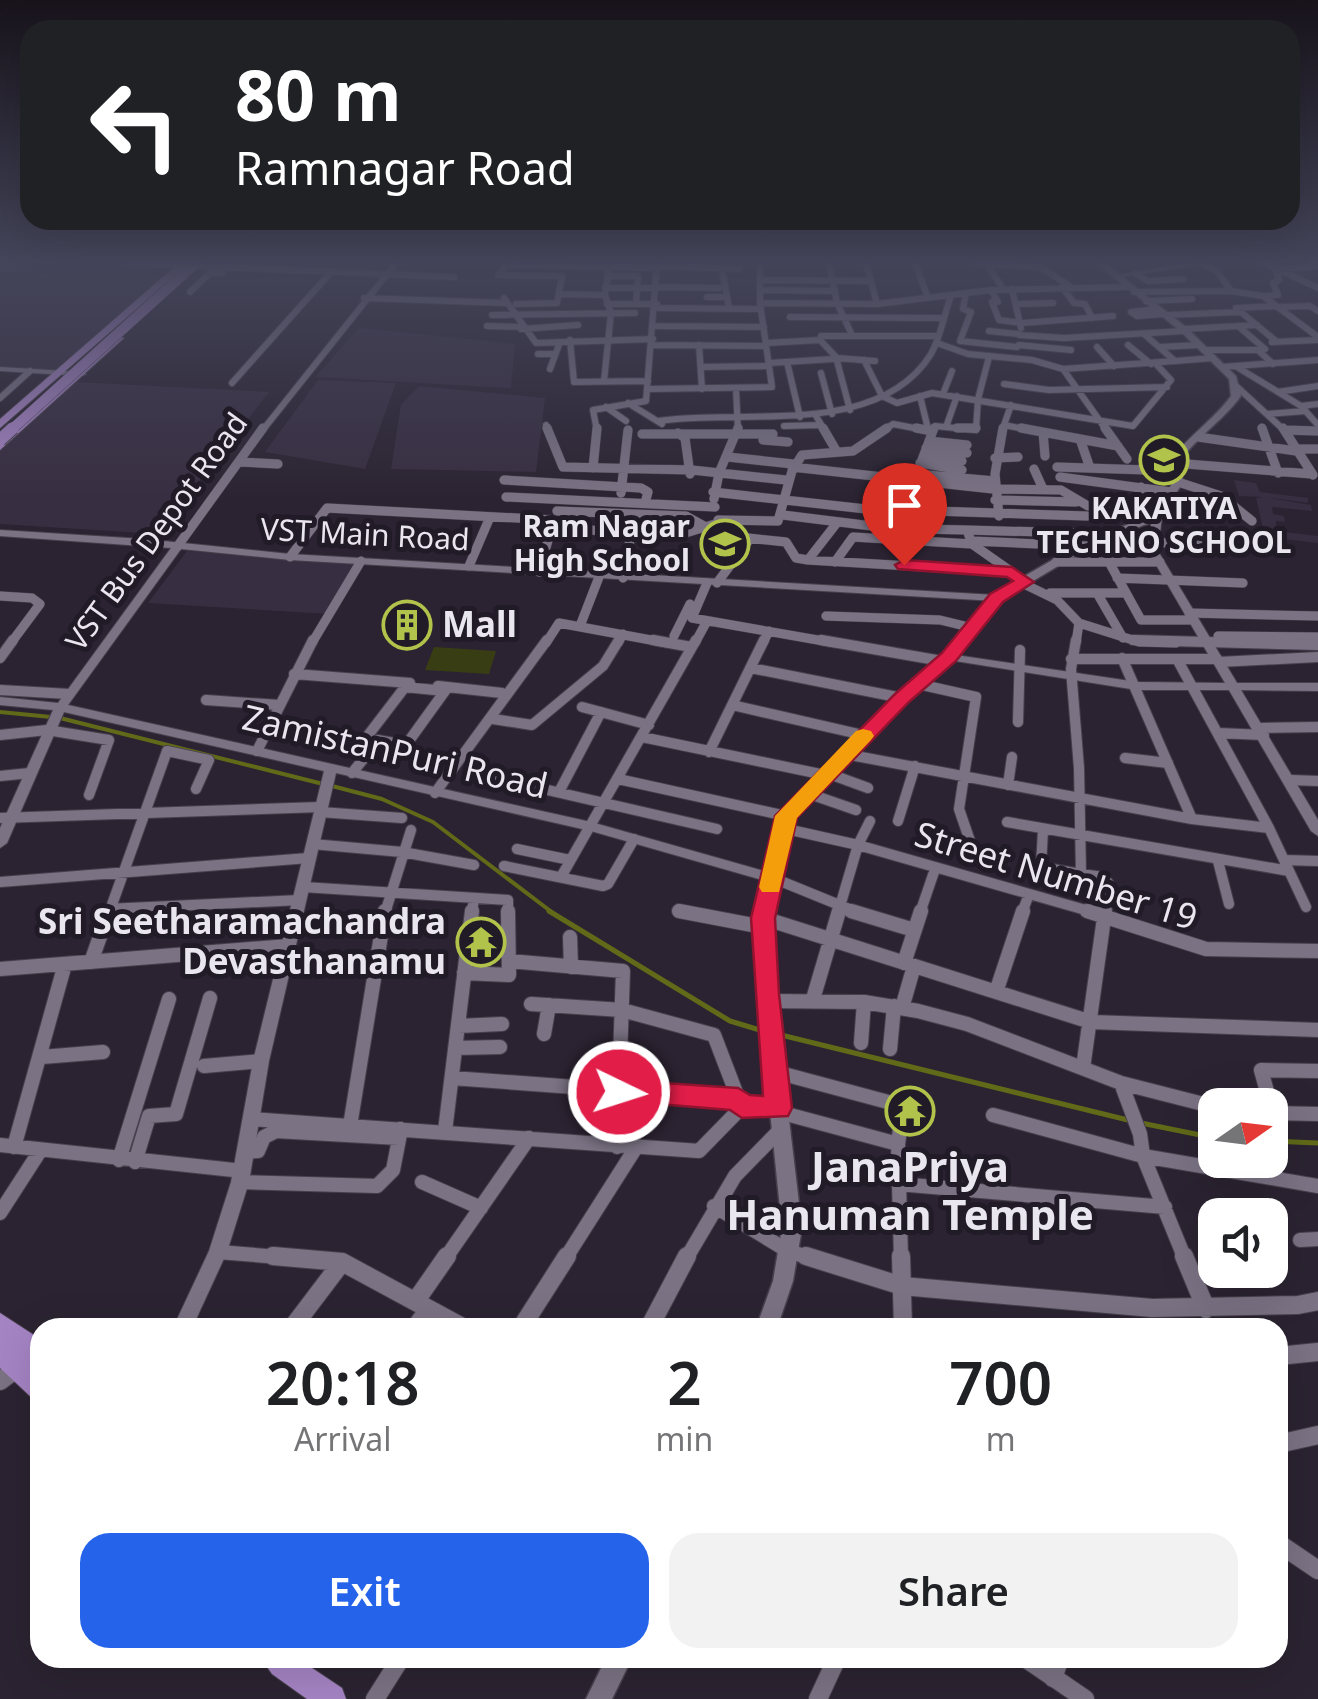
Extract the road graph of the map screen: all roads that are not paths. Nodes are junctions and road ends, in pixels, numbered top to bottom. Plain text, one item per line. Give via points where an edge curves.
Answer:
1 (98, 342) edge
2 (101, 342) edge
3 (108, 342) edge
4 (114, 342) edge
5 (268, 342) edge
6 (329, 342) edge
7 (566, 342) edge
8 (568, 342) edge
9 (607, 342) edge
10 (653, 342) edge
11 (657, 342) edge
12 (776, 342) edge
13 (824, 342) edge
14 (935, 342) edge
15 (941, 342) edge
16 (975, 342) edge
17 (1018, 342) edge
18 (1156, 342) edge
19 (1196, 342) edge
20 (1254, 342) edge
21 (1276, 342) edge
22 (766, 344) junction
23 (1128, 344) dead end
24 (699, 345) junction
25 (1018, 346) junction
26 (1258, 346) junction
27 (1097, 347) dead end
28 (1160, 347) junction
29 (1071, 350) dead end
30 (1205, 351) junction
31 (538, 354) dead end
32 (554, 354) junction
33 (989, 357) junction
34 (835, 360) junction
35 (864, 360) junction
36 (875, 360) dead end
37 (1174, 361) junction
38 (787, 362) junction
39 (1153, 363) junction
40 (1318, 363) edge
41 (769, 364) junction
42 (1274, 364) junction
43 (1019, 365) junction
44 (700, 366) junction
45 (1114, 366) junction
46 (1237, 366) junction
47 (1222, 367) junction
48 (1063, 368) junction
49 (550, 369) dead end
50 (0, 370) edge
51 (30, 371) junction
52 (952, 371) dead end
53 (61, 373) junction
54 (821, 373) dead end
55 (82, 374) junction
56 (600, 381) junction
57 (232, 383) dead end
58 (1004, 384) dead end
59 (648, 385) junction
60 (1018, 386) junction
61 (1167, 386) junction
62 (1318, 386) edge
63 (702, 389) junction
64 (736, 389) junction
65 (1078, 389) junction
66 (1239, 389) junction
67 (4, 390) edge
68 (1262, 391) dead end
69 (1278, 392) junction
70 (943, 394) junction
71 (882, 396) junction
72 (920, 396) junction
73 (956, 396) junction
74 (0, 398) edge
75 (978, 399) junction
76 (628, 403) junction
77 (618, 404) junction
78 (1010, 404) junction
79 (1318, 404) edge
80 (606, 407) junction
81 (1304, 409) junction
82 (850, 410) junction
83 (832, 414) junction
84 (1267, 414) junction
85 (800, 417) junction
86 (738, 418) junction
87 (977, 418) junction
88 (818, 420) junction
89 (658, 421) junction
90 (1101, 422) junction
91 (1004, 423) junction
92 (546, 425) dead end
93 (784, 426) dead end
94 (946, 427) junction
95 (1262, 428) dead end
96 (1318, 428) edge
97 (0, 429) edge
98 (1285, 430) junction
99 (1043, 432) junction
100 (642, 434) dead end
101 (773, 434) dead end
102 (682, 435) junction
103 (737, 436) junction
104 (1198, 437) junction
105 (1080, 439) junction
106 (788, 442) dead end
107 (0, 444) edge
108 (926, 445) junction
109 (1118, 446) junction
110 (1267, 447) junction
111 (1318, 449) edge
112 (1295, 450) junction
113 (837, 452) junction
114 (1045, 456) dead end
115 (728, 457) junction
116 (1018, 457) dead end
117 (995, 458) junction
118 (1127, 458) dead end
119 (240, 462) junction
120 (278, 464) dead end
121 (793, 466) junction
122 (593, 468) junction
123 (1090, 468) junction
124 (624, 469) junction
125 (1034, 470) dead end
126 (1278, 473) junction
127 (690, 474) junction
128 (719, 474) junction
129 (1315, 476) edge
130 (1175, 477) junction
131 (915, 478) junction
132 (786, 480) junction
133 (1094, 480) junction
134 (564, 485) junction
135 (994, 485) junction
136 (624, 486) junction
137 (1141, 487) junction
138 (1043, 489) junction
139 (713, 492) junction
140 (506, 497) junction
141 (786, 498) junction
142 (560, 499) junction
143 (995, 500) junction
144 (618, 502) junction
145 (1077, 502) junction
146 (645, 503) junction
147 (714, 506) junction
148 (1087, 511) junction
149 (902, 512) junction
150 (951, 515) junction
151 (783, 516) junction
152 (998, 516) junction
153 (1037, 516) junction
154 (1132, 516) junction
155 (495, 517) junction
156 (1152, 518) junction
157 (554, 520) junction
158 (1252, 521) dead end
159 (712, 524) junction
160 (836, 524) junction
161 (1042, 529) junction
162 (952, 530) junction
163 (967, 530) junction
164 (631, 534) junction
165 (1113, 534) junction
166 (0, 535) edge
167 (749, 540) junction
168 (972, 542) junction
169 (1046, 542) junction
170 (1154, 542) junction
171 (1084, 546) junction
172 (177, 547) junction
173 (1232, 548) dead end
174 (290, 557) junction
175 (808, 560) junction
176 (360, 561) junction
177 (835, 562) junction
178 (1056, 562) junction
179 (1109, 562) junction
180 (1160, 562) junction
181 (469, 566) junction
182 (539, 572) junction
183 (1012, 572) junction
184 (599, 576) junction
185 (623, 578) junction
186 (1117, 578) junction
187 (1168, 579) junction
188 (1024, 582) junction
189 (1243, 582) dead end
190 (708, 583) junction
191 (1125, 592) junction
192 (1042, 593) junction
193 (1097, 593) junction
194 (0, 596) edge
195 (996, 598) junction
196 (826, 616) dead end
197 (1191, 616) junction
198 (1318, 616) edge
199 (707, 622) junction
200 (1079, 623) junction
201 (580, 626) junction
202 (973, 628) junction
203 (770, 631) junction
204 (623, 634) junction
205 (674, 636) dead end
206 (1318, 637) edge
207 (1122, 638) junction
208 (1206, 640) junction
209 (1318, 645) edge
210 (691, 647) junction
211 (1020, 650) dead end
212 (0, 658) edge
213 (1072, 658) junction
214 (1122, 658) junction
215 (1177, 658) junction
216 (1318, 658) edge
217 (946, 659) junction
218 (1218, 660) junction
219 (1018, 666) junction
220 (751, 668) junction
221 (294, 674) junction
222 (1072, 674) junction
223 (918, 684) junction
224 (1137, 686) junction
225 (1235, 686) junction
226 (1192, 687) junction
227 (1318, 688) edge
228 (0, 690) edge
229 (502, 693) dead end
230 (70, 694) junction
231 (902, 698) junction
232 (206, 700) dead end
233 (0, 701) edge
234 (278, 704) junction
235 (732, 705) junction
236 (582, 707) dead end
237 (601, 712) junction
238 (54, 718) junction
239 (493, 718) junction
240 (1018, 722) dead end
241 (649, 724) junction
242 (1318, 728) edge
243 (1262, 732) junction
244 (1218, 734) junction
245 (0, 735) edge
246 (864, 735) junction
247 (642, 738) junction
248 (378, 741) junction
249 (257, 751) junction
250 (710, 752) junction
251 (845, 754) junction
252 (1012, 757) dead end
253 (1125, 758) dead end
254 (1168, 763) junction
255 (915, 766) junction
256 (330, 772) junction
257 (30, 773) junction
258 (352, 773) junction
259 (478, 774) dead end
260 (826, 774) junction
261 (0, 776) edge
262 (963, 776) junction
263 (618, 779) junction
264 (1290, 780) junction
265 (1318, 781) edge
266 (868, 788) dead end
267 (196, 789) dead end
268 (1005, 789) junction
269 (560, 790) junction
270 (435, 793) junction
271 (807, 793) junction
272 (90, 795) dead end
273 (1078, 798) junction
274 (605, 802) junction
275 (321, 805) junction
276 (856, 810) dead end
277 (1313, 812) edge
278 (143, 814) junction
279 (5, 818) edge
280 (402, 818) dead end
281 (1192, 818) junction
282 (898, 821) dead end
283 (784, 822) junction
284 (870, 822) dead end
285 (1006, 822) dead end
286 (591, 827) junction
287 (1269, 828) junction
288 (717, 829) dead end
289 (411, 830) dead end
290 (1044, 830) junction
291 (1318, 830) edge
292 (1081, 837) junction
293 (634, 839) junction
294 (970, 841) dead end
295 (0, 843) edge
296 (858, 845) junction
297 (518, 849) dead end
298 (310, 851) junction
299 (402, 852) junction
300 (570, 860) junction
301 (1218, 861) junction
302 (1318, 861) edge
303 (474, 865) dead end
304 (504, 866) dead end
305 (1286, 866) junction
306 (934, 869) junction
307 (124, 872) junction
308 (1081, 874) junction
309 (561, 878) junction
310 (773, 878) junction
311 (0, 882) edge
312 (391, 892) junction
313 (301, 894) junction
314 (1029, 894) junction
315 (474, 898) junction
316 (1229, 904) dead end
317 (1306, 907) dead end
318 (842, 908) junction
319 (108, 909) junction
320 (680, 911) dead end
321 (1105, 916) junction
322 (763, 923) junction
323 (914, 930) junction
324 (570, 937) dead end
325 (830, 940) junction
326 (288, 946) junction
327 (1318, 952) edge
328 (509, 961) junction
329 (91, 962) junction
330 (64, 964) junction
331 (909, 964) junction
332 (571, 966) junction
333 (0, 970) edge
334 (464, 973) junction
335 (996, 992) junction
336 (210, 998) dead end
337 (813, 999) junction
338 (169, 1000) dead end
339 (767, 1002) junction
340 (864, 1002) junction
341 (531, 1004) dead end
342 (549, 1005) junction
343 (898, 1007) junction
344 (622, 1010) junction
345 (1092, 1022) junction
346 (502, 1024) dead end
347 (464, 1025) junction
348 (1318, 1030) edge
349 (544, 1034) dead end
350 (862, 1043) dead end
351 (500, 1047) dead end
352 (462, 1048) junction
353 (890, 1049) dead end
354 (103, 1052) dead end
355 (42, 1057) junction
356 (260, 1061) junction
357 (775, 1064) junction
358 (204, 1066) dead end
359 (1083, 1068) junction
360 (1318, 1070) edge
361 (452, 1078) junction
362 (1121, 1083) junction
363 (1266, 1088) edge
364 (619, 1092) junction
365 (740, 1103) junction
366 (1198, 1103) edge
367 (1288, 1113) edge
368 (1318, 1114) edge
369 (992, 1115) dead end
370 (779, 1117) junction
371 (250, 1120) junction
372 (350, 1126) junction
373 (445, 1131) junction
374 (400, 1133) junction
375 (529, 1138) junction
376 (898, 1144) junction
377 (7, 1146) edge
378 (618, 1147) junction
379 (635, 1149) junction
380 (40, 1150) junction
381 (244, 1152) junction
382 (1143, 1156) junction
383 (119, 1160) junction
384 (136, 1162) junction
385 (241, 1176) junction
386 (422, 1182) dead end
387 (898, 1184) junction
388 (1318, 1187) edge
389 (714, 1206) junction
390 (1165, 1207) junction
391 (481, 1208) junction
392 (0, 1213) edge
393 (1318, 1239) edge
394 (1300, 1240) dead end
395 (788, 1251) junction
396 (218, 1252) junction
397 (342, 1262) junction
398 (902, 1286) junction
399 (1318, 1301) edge
400 (423, 1304) junction
401 (1206, 1309) junction
402 (187, 1318) edge
403 (300, 1318) edge
404 (418, 1318) edge
405 (447, 1318) edge
406 (527, 1318) edge
407 (654, 1318) edge
408 (770, 1318) edge
409 (902, 1318) edge
410 (0, 1325) edge
411 (1318, 1352) edge
412 (1288, 1355) edge
413 (15, 1363) edge
414 (1318, 1435) edge
415 (1288, 1442) edge
416 (1288, 1550) edge
417 (1318, 1570) edge
418 (286, 1668) edge
419 (394, 1668) edge
420 (614, 1668) edge
421 (832, 1668) edge
422 (1039, 1668) edge
423 (1056, 1668) edge
424 (1053, 1678) junction
425 (316, 1680) edge
426 (374, 1699) edge
427 (599, 1699) edge
428 (818, 1699) edge
429 (1085, 1699) edge

1 - 53 main road
2 - 97 main road, bridge
3 - 107 main road, bridge
4 - 55 main road
5 - 57 street
6 - 119 street, VST Bus Depot Road
7 - 32 street
8 - 56 street via 574,382
9 - 56 street
10 - 59 street
11 - 24 street
12 - 22 street
13 - 34 street
14 - 71 street via 916,372
15 - 33 street via 956,353
16 - 25 street
17 - 25 street
18 - 28 street
19 - 30 main road
20 - 26 street
21 - 26 street
22 - 24 street
22 - 41 street
23 - 39 street
24 - 44 street
25 - 29 street
25 - 43 street
26 - 30 street
26 - 42 street
27 - 45 street
28 - 30 street
28 - 37 street
30 - 37 street
30 - 47 main road
31 - 32 street
32 - 49 street
33 - 43 street
33 - 75 street
34 - 35 street
34 - 38 street
34 - 82 street
35 - 36 street
35 - 71 street
37 - 39 street
38 - 41 street
38 - 85 street
39 - 45 street
39 - 61 street via 1171,380
40 - 42 street
41 - 44 street
41 - 64 street via 772,387
42 - 46 street
43 - 48 street
43 - 60 street
44 - 63 street
45 - 48 street
46 - 47 street
46 - 69 street
47 - 66 main road
48 - 65 street
50 - 51 street
51 - 53 street
51 - 67 street
52 - 70 street
53 - 55 street
53 - 97 main road
54 - 83 street
55 - 107 main road
56 - 59 street
56 - 77 street
58 - 60 street
59 - 63 street
59 - 76 street via 646,401
60 - 65 street
61 - 65 street
61 - 90 street via 1133,426
62 - 69 street
63 - 64 street
64 - 86 street
65 - 90 street
66 - 68 street
66 - 84 street
66 - 104 main road via 1224,415
67 - 74 street
69 - 81 street
70 - 72 street
70 - 73 street
71 - 72 street via 900,407
71 - 82 street
72 - 108 street
73 - 75 street
73 - 94 street
75 - 78 street
75 - 87 street
76 - 77 street
76 - 89 street
77 - 80 street
78 - 90 street
78 - 91 street
79 - 81 street
80 - 122 street via 593,410
80 - 124 street via 627,426
81 - 84 street
81 - 96 street
82 - 83 street
83 - 88 street
84 - 98 street
85 - 86 street
85 - 88 street
86 - 89 street
86 - 103 street
87 - 91 street
87 - 94 street via 976,430
88 - 93 street
88 - 113 street
89 - 102 street
90 - 109 street
91 - 99 street
91 - 117 street
92 - 122 street via 563,466
94 - 108 street via 936,426
95 - 110 street
96 - 98 street
98 - 112 street
99 - 105 street
99 - 114 street
100 - 102 street
101 - 103 street
102 - 103 street
102 - 127 street
103 - 106 street
103 - 115 street
104 - 110 street
104 - 130 main road via 1182,450
105 - 109 street
105 - 123 street
108 - 108 street via 964,457
108 - 113 street via 909,422 892,424 853,451
108 - 131 street
109 - 118 street
110 - 112 street
110 - 126 street
111 - 112 street
112 - 129 street
113 - 121 street via 802,455
115 - 121 street
115 - 128 street
116 - 117 street
117 - 135 street
119 - 120 street
119 - 172 street, VST Bus Depot Road
121 - 131 street
121 - 132 street
122 - 124 street
123 - 130 street
123 - 133 street via 1058,472
124 - 127 street
124 - 136 street
125 - 138 street
126 - 129 street
126 - 130 street
127 - 128 street
128 - 132 street
128 - 139 street
130 - 137 street
130 - 156 main road
130 - 158 street via 1221,496
131 - 135 street
131 - 149 street
132 - 141 street
133 - 137 street
133 - 148 street
134 - 136 street
134 - 140 street via 502,476
134 - 142 street
135 - 138 street
135 - 143 street
136 - 144 street
136 - 146 street via 648,492
137 - 154 street
138 - 145 street via 1061,490
139 - 141 street
139 - 147 street
140 - 142 street
140 - 155 street
141 - 149 street
141 - 151 street
142 - 144 street
142 - 157 street
143 - 145 street
143 - 152 street
144 - 146 street
145 - 148 street
146 - 147 street
147 - 159 street
148 - 153 street
148 - 154 street
149 - 150 street
149 - 160 street via 896,529
149 - 162 street via 919,529
150 - 152 street
150 - 162 street
151 - 159 street
151 - 160 street
152 - 153 street
153 - 161 street
154 - 156 street
155 - 157 street
155 - 174 street via 327,508
155 - 181 street
156 - 165 main road
156 - 170 street
157 - 159 street via 686,516
157 - 164 street
157 - 182 street
159 - 164 street via 679,535
159 - 167 street
160 - 175 street
161 - 163 street
161 - 165 street
161 - 169 street
162 - 163 street
163 - 168 street
164 - 185 street
165 - 171 main road
166 - 172 street, VST Main Road
167 - 175 street via 786,542 796,558
167 - 190 street
168 - 169 street
168 - 177 street via 853,537
168 - 183 street
169 - 171 street
170 - 173 street
170 - 180 street
171 - 178 main road
172 - 174 street, VST Main Road
172 - 230 street, VST Bus Depot Road
174 - 176 street, VST Main Road
175 - 177 street
176 - 181 street, VST Main Road
176 - 221 street
177 - 183 street
178 - 179 street
178 - 188 main road
179 - 180 street
179 - 186 street
180 - 187 street
181 - 182 street, VST Main Road
182 - 184 street, VST Main Road
183 - 188 street
184 - 185 street, VST Main Road
184 - 201 street
185 - 190 street, VST Main Road
186 - 187 street
186 - 191 street
187 - 189 street
187 - 197 street
188 - 192 street
188 - 195 main road
190 - 195 street, VST Main Road
190 - 199 street via 692,615
190 - 205 street
191 - 193 street
191 - 197 street via 1140,620
192 - 193 street
192 - 200 street
193 - 207 street
194 - 212 street via 40,604
195 - 202 main road
196 - 202 street via 940,620
197 - 198 street
197 - 208 street
199 - 203 street
199 - 210 street
200 - 207 street
200 - 213 street
201 - 204 street
201 - 239 street via 559,623
202 - 217 main road
203 - 217 street
203 - 220 street
204 - 210 street
204 - 239 street via 604,666 532,725
206 - 208 street
207 - 208 street
208 - 209 street
208 - 218 street
210 - 241 street
211 - 219 street
213 - 214 street
213 - 222 street
214 - 215 street
214 - 224 street
215 - 218 street
215 - 226 street
216 - 218 street
217 - 219 street
217 - 223 main road
218 - 225 street
219 - 222 street
219 - 240 street
220 - 231 street
220 - 235 street
221 - 229 street
221 - 234 street
222 - 224 street
222 - 273 street
223 - 231 main road
223 - 262 street via 976,697
224 - 226 street
224 - 254 street
225 - 226 street
225 - 227 street
225 - 243 street
226 - 244 street
228 - 230 street
230 - 238 street, VST Bus Depot Road
231 - 246 main road
232 - 234 street
233 - 238 street, ZamistanPuri Road
234 - 249 street
235 - 246 street
235 - 250 street
236 - 237 street
237 - 241 street
237 - 269 street
238 - 245 street
238 - 249 street, ZamistanPuri Road
238 - 257 street, VST Bus Depot Road
238 - 272 street via 109,740
239 - 270 street
241 - 247 street
242 - 243 street
243 - 244 street
243 - 264 street
244 - 287 street
246 - 251 main road
247 - 250 street
247 - 263 street
248 - 248 street via 364,737 405,687 445,691 406,745
248 - 258 street
249 - 256 street, ZamistanPuri Road
250 - 260 street
251 - 255 street
251 - 260 main road
252 - 268 street
253 - 254 street
254 - 281 street
255 - 262 street
255 - 282 street
256 - 258 street, ZamistanPuri Road
256 - 275 street
257 - 261 street
257 - 279 street, VST Bus Depot Road
258 - 270 street, ZamistanPuri Road
259 - 269 street
260 - 266 street
260 - 271 main road
262 - 268 street
262 - 294 street via 959,818
263 - 274 street
263 - 283 street, Street Number 19
264 - 265 street
264 - 277 street
267 - 278 street via 208,760 167,751
268 - 273 street
269 - 274 street
270 - 286 street, ZamistanPuri Road
271 - 276 street
271 - 283 main road
273 - 281 street
273 - 292 street
274 - 286 street
274 - 288 street
275 - 278 street
275 - 280 street
275 - 298 street
277 - 291 street
278 - 279 street
278 - 307 street
279 - 295 street, VST Bus Depot Road
281 - 287 street
283 - 296 street, Street Number 19
283 - 310 main road
284 - 296 street
285 - 290 street
286 - 293 street, ZamistanPuri Road
286 - 300 street
287 - 305 street
289 - 299 street
290 - 292 street
290 - 308 street via 1041,867
292 - 301 street
292 - 308 street
293 - 309 street via 608,884
293 - 310 street, ZamistanPuri Road
296 - 306 street, Street Number 19
296 - 318 street
297 - 300 street
298 - 299 street
298 - 307 street
298 - 313 street
299 - 303 street
299 - 312 street
300 - 309 street
301 - 305 street
301 - 316 street
302 - 305 street
304 - 309 street
305 - 317 street
306 - 314 street, Street Number 19
306 - 323 street
307 - 311 street
307 - 319 street
308 - 321 street via 1107,880
310 - 318 street
310 - 322 main road
312 - 313 street
312 - 315 street
312 - 372 street
313 - 319 street
313 - 326 street
314 - 321 street, Street Number 19
314 - 335 street
315 - 328 street via 508,900
315 - 334 street
318 - 323 street
318 - 325 street
319 - 329 street
320 - 322 street
321 - 327 street, Street Number 19 via 1206,950
321 - 345 street
322 - 325 street
322 - 339 main road
323 - 331 street
324 - 332 street
325 - 331 street
325 - 337 street
326 - 329 street
326 - 356 street
328 - 332 street
328 - 334 street via 509,974
329 - 330 street
330 - 333 street
330 - 355 street
331 - 335 street
331 - 343 street
332 - 344 street via 623,971
334 - 347 street
335 - 345 street
336 - 384 street via 176,1114 149,1116
337 - 339 street
337 - 340 street
338 - 383 street
339 - 357 main road
340 - 343 street
340 - 350 street
341 - 342 street
342 - 344 street
342 - 349 street
343 - 353 street
343 - 359 street via 967,1024
344 - 364 street
344 - 365 street via 714,1035
345 - 348 street
345 - 359 street
346 - 347 street
347 - 352 street
351 - 352 street
352 - 361 street
354 - 355 street
355 - 377 street
356 - 358 street
356 - 371 street
357 - 370 main road
357 - 376 street via 901,1104
359 - 362 street
360 - 363 street via 1261,1070
361 - 364 street
361 - 373 street
362 - 366 street
362 - 382 street
364 - 365 street
364 - 378 street
365 - 370 street
365 - 379 street via 699,1151
367 - 368 street
369 - 382 street
370 - 376 street
370 - 389 street
370 - 395 main road via 790,1199
371 - 372 street
371 - 381 street
372 - 374 street
373 - 374 street
373 - 375 street
374 - 381 street via 276,1131 258,1151
374 - 385 street via 392,1174 377,1186
375 - 378 street
375 - 391 street
376 - 387 street
377 - 380 street
378 - 379 street
379 - 406 street
380 - 383 street
380 - 392 street
381 - 385 street
382 - 388 street
382 - 390 street
383 - 384 street
384 - 385 street
385 - 396 street
386 - 391 street
387 - 390 street
387 - 398 street
389 - 395 street
389 - 407 street
390 - 401 street
391 - 400 street
393 - 394 street
395 - 398 street
395 - 408 main road
396 - 397 street
396 - 402 street
397 - 400 street
397 - 403 street
398 - 401 street
398 - 409 street
399 - 401 street
400 - 404 street
400 - 405 street
410 - 413 main road
411 - 412 street
414 - 415 street
416 - 417 street
418 - 425 main road
419 - 426 street
420 - 427 main road
421 - 428 street
422 - 424 street
423 - 424 street
424 - 429 street

